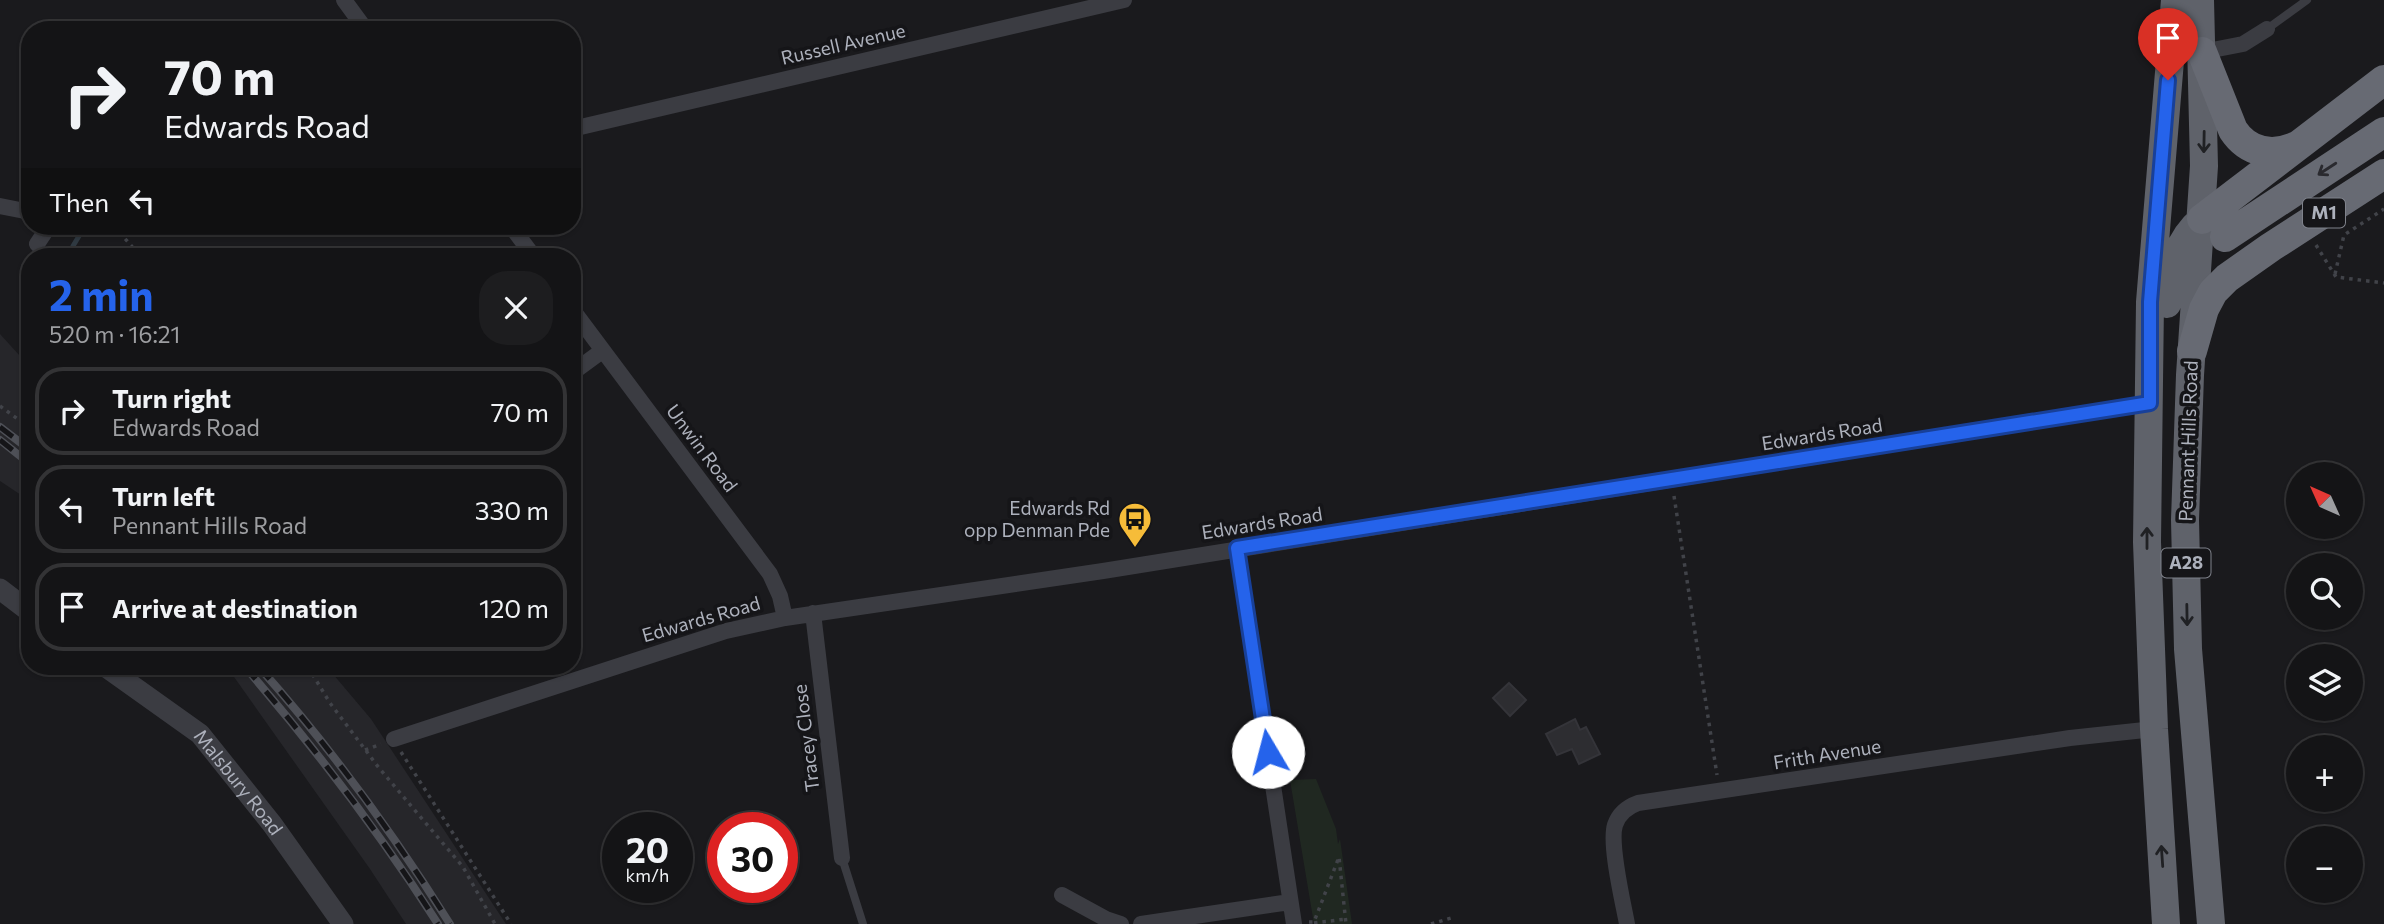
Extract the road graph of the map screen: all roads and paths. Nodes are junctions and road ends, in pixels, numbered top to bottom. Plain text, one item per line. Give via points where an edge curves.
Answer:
1 (344, 0) edge
2 (1124, 0) edge
3 (2175, 0) edge
4 (2200, 0) edge
5 (2308, 0) edge
6 (359, 21) edge
7 (2267, 29) joint
8 (2202, 52) junction
9 (2384, 80) edge
10 (2384, 92) edge
11 (581, 127) edge
12 (2384, 132) edge
13 (2312, 136) junction
14 (2384, 174) edge
15 (0, 206) edge
16 (2158, 208) junction
17 (2384, 209) edge
18 (21, 210) edge
19 (42, 235) edge
20 (2202, 235) junction
21 (37, 244) dead end
22 (2316, 245) dead end
23 (2334, 274) junction
24 (2384, 283) edge
25 (581, 321) edge
26 (603, 351) junction
27 (2192, 351) junction
28 (581, 367) edge
29 (2150, 403) junction
30 (0, 406) edge
31 (21, 421) edge
32 (1671, 479) junction
33 (1237, 548) junction
34 (0, 589) edge
35 (21, 605) edge
36 (813, 613) junction
37 (785, 618) junction
38 (117, 675) edge
39 (313, 675) edge
40 (2154, 729) junction
41 (394, 739) joint
42 (1720, 791) junction
43 (842, 858) joint
44 (1062, 895) dead end
45 (1290, 902) junction
46 (1451, 918) dead end
47 (1346, 921) edge
48 (1314, 923) edge
49 (343, 924) edge
50 (495, 924) edge
51 (511, 924) edge
52 (863, 924) edge
53 (1121, 924) edge
54 (1141, 924) edge
55 (1294, 924) edge
56 (1432, 924) edge
57 (1627, 924) edge
58 (2166, 924) edge
59 (2211, 924) edge

1 - 6 street
2 - 11 street, Russell Avenue
3 - 16 highway, Pennant Hills Road / A28
4 - 8 highway
5 - 7 lane
7 - 8 street via 2243,44
8 - 13 highway via 2241,141 2272,153
8 -> 20 highway
9 - 13 highway
10 - 13 highway
12 -> 20 highway
13 - 20 highway
14 - 27 highway, M1 via 2227,278 2204,309
15 - 18 street
16 - 20 highway via 2171,228
16 - 29 highway, Pennant Hills Road / A28 via 2150,302
17 - 23 path via 2344,235
19 - 21 street
20 - 27 highway, Pennant Hills Road / A28 via 2212,252 2196,294
20 - 29 highway via 2174,261
22 - 23 path
23 - 24 path
25 - 26 street, Unwin Road
26 - 28 street
26 - 37 street, Unwin Road via 770,574
27 -> 59 highway, Pennant Hills Road / A28 via 2185,520 2188,649
29 - 32 street, Edwards Road
40 -> 29 highway, Pennant Hills Road / A28 via 2147,542
30 - 31 path
32 - 33 street, Edwards Road
32 - 42 path
33 - 36 street, Edwards Road
33 - 45 street
34 - 35 street
36 - 37 street, Edwards Road
36 - 43 street, Tracey Close
37 - 41 street, Edwards Road via 726,631
38 - 49 street, Malsbury Road via 200,734
39 - 50 path via 379,768 463,867
40 - 42 street, Frith Avenue
58 -> 40 highway, Pennant Hills Road / A28
41 - 51 path
42 - 57 street, Frith Avenue via 1638,803 1619,817 1615,848
43 - 52 lane
44 - 53 street
45 - 54 street
45 - 55 street
46 - 56 path
47 - 48 path
47 - 48 path via 1339,857

